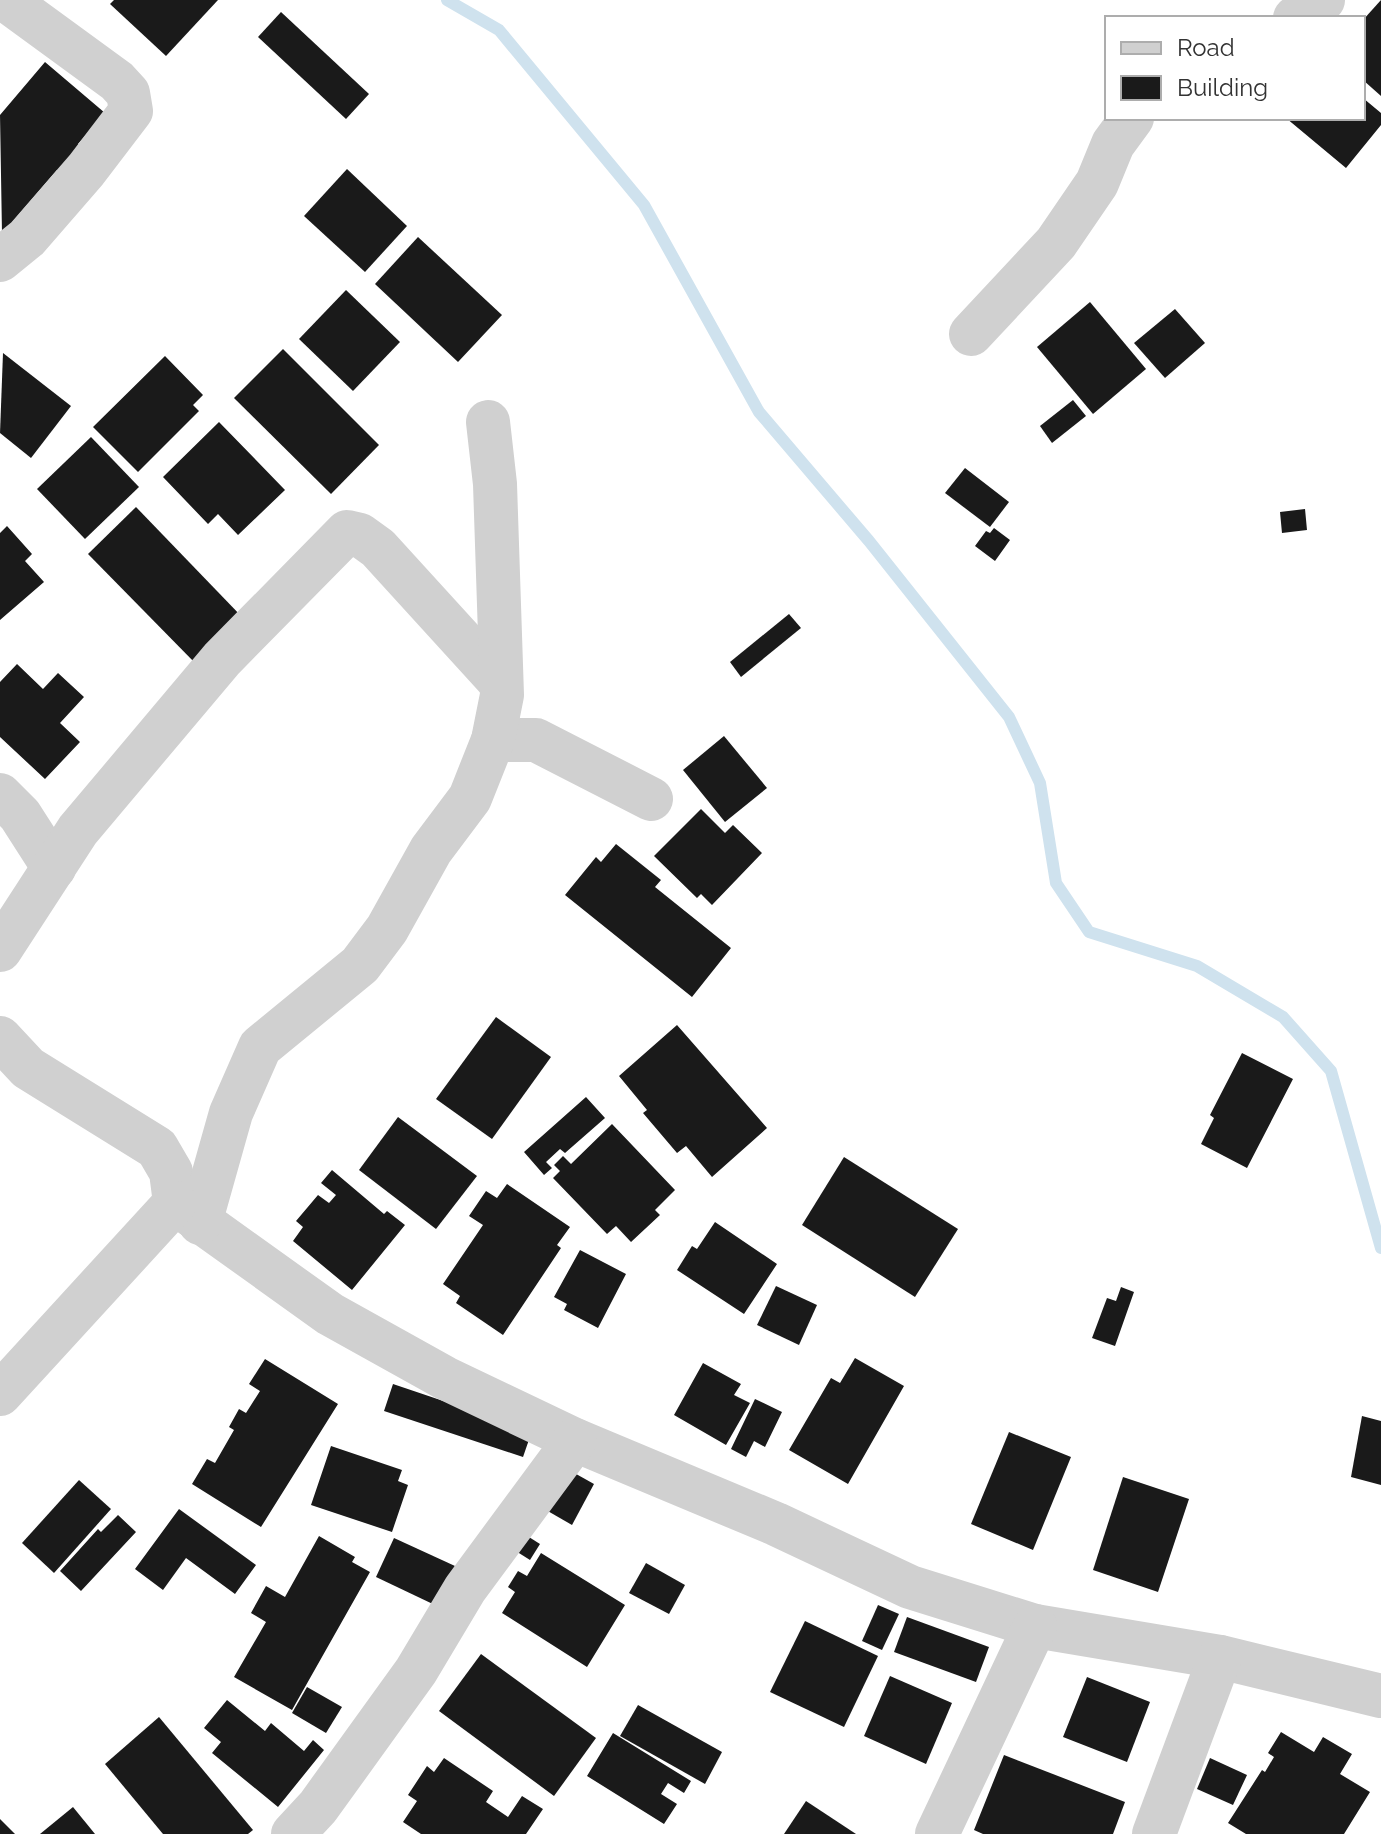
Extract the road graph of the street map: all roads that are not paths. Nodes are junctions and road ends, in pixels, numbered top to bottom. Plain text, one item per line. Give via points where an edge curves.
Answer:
1 (6, 0) edge
2 (1323, 0) edge
3 (1298, 16) edge
4 (1131, 120) edge
5 (0, 260) edge
6 (971, 334) dead end
7 (488, 422) dead end
8 (501, 683) junction
9 (493, 740) junction
10 (0, 795) edge
11 (651, 799) dead end
12 (54, 868) junction
13 (0, 950) edge
14 (0, 1038) edge
15 (187, 1213) junction
16 (0, 1394) edge
17 (575, 1440) junction
18 (1035, 1626) junction
19 (1220, 1657) junction
20 (1381, 1696) edge
21 (293, 1834) edge
22 (937, 1834) edge
23 (1154, 1834) edge

1 - 5 street via 117,81 128,93 131,111 27,238
2 - 3 street
4 - 6 street via 1056,243
7 - 8 street
8 - 9 street
8 - 12 street via 378,548 347,532 222,659 78,830
9 - 11 street via 536,740
9 - 15 street via 470,798 360,965 260,1047
10 - 12 street via 20,815
12 - 13 street
14 - 15 street via 28,1068 157,1148
15 - 16 street
15 - 17 street via 330,1314 445,1378
17 - 18 street via 910,1587
17 - 21 street via 465,1589 416,1671
18 - 19 street
18 - 22 street
19 - 20 street
19 - 23 street

